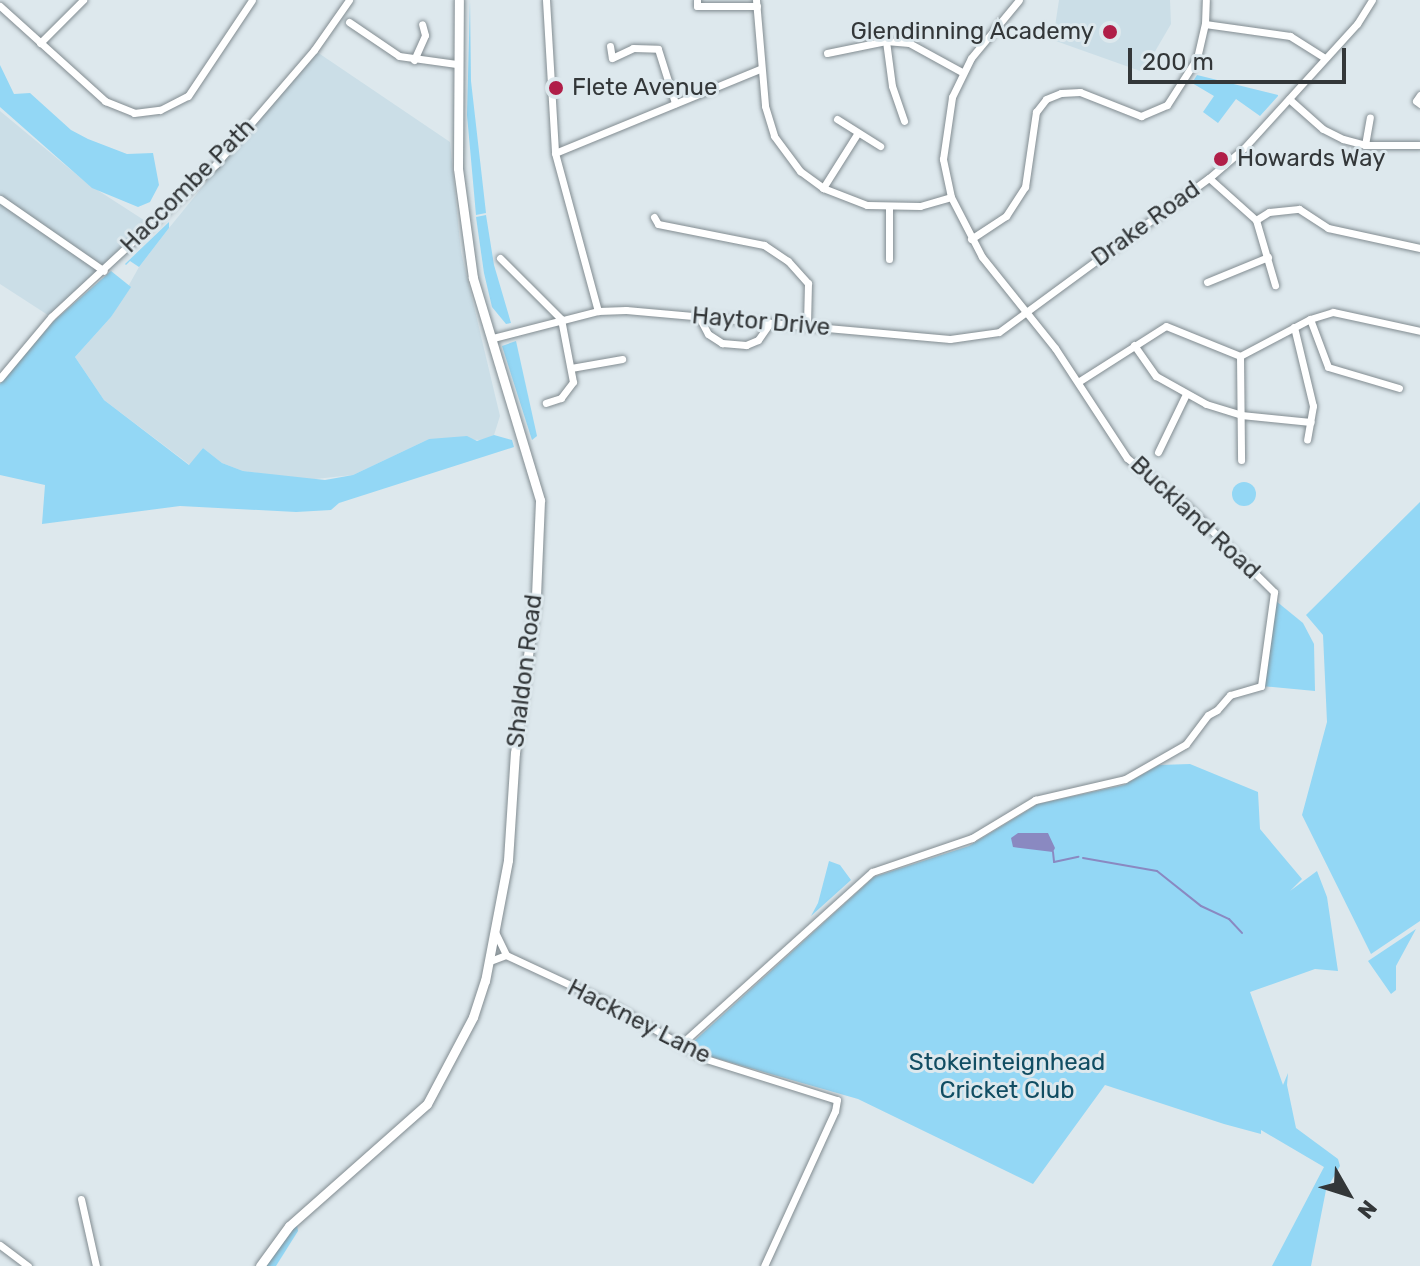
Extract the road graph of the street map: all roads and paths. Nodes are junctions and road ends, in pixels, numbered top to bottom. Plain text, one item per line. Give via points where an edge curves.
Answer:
1 (83, 0) edge
2 (252, 0) edge
3 (349, 0) edge
4 (459, 0) edge
5 (546, 0) edge
6 (697, 0) edge
7 (1019, 0) edge
8 (1206, 0) edge
9 (1372, 0) edge
10 (756, 3) edge
11 (0, 6) edge
12 (349, 22) dead end
13 (422, 24) dead end
14 (1205, 24) junction
15 (886, 41) junction
16 (40, 43) junction
17 (610, 46) dead end
18 (827, 53) dead end
19 (1325, 58) junction
20 (414, 60) junction
21 (456, 64) junction
22 (760, 69) junction
23 (962, 72) junction
24 (1420, 95) edge
25 (1289, 99) junction
26 (675, 103) junction
27 (1420, 104) edge
28 (1370, 117) dead end
29 (837, 119) dead end
30 (904, 121) dead end
31 (857, 134) junction
32 (1365, 145) junction
33 (1420, 145) edge
34 (880, 146) dead end
35 (555, 153) junction
36 (1209, 178) junction
37 (823, 188) junction
38 (951, 197) junction
39 (0, 199) edge
40 (889, 208) junction
41 (654, 217) dead end
42 (1256, 220) junction
43 (971, 239) junction
44 (1420, 248) edge
45 (1268, 257) junction
46 (500, 258) dead end
47 (889, 259) dead end
48 (104, 271) junction
49 (1207, 282) dead end
50 (1275, 285) dead end
51 (598, 311) junction
52 (1027, 313) junction
53 (699, 317) junction
54 (561, 319) junction
55 (1310, 319) junction
56 (770, 323) junction
57 (807, 324) junction
58 (1294, 327) junction
59 (1420, 331) edge
60 (493, 338) junction
61 (1134, 345) junction
62 (1240, 356) junction
63 (622, 359) dead end
64 (571, 368) junction
65 (0, 378) edge
66 (1078, 382) junction
67 (1399, 388) dead end
68 (1186, 394) junction
69 (546, 403) dead end
70 (1241, 415) junction
71 (1311, 422) junction
72 (1307, 439) dead end
73 (1158, 452) dead end
74 (1241, 460) dead end
75 (495, 932) junction
76 (506, 955) junction
77 (490, 961) junction
78 (681, 1044) junction
79 (81, 1199) dead end
80 (0, 1245) edge
81 (28, 1266) edge
82 (96, 1266) edge
83 (260, 1266) edge
84 (764, 1266) edge

1 - 16 street
2 - 16 street via 188,96 160,110 134,113 105,101
3 - 48 street, Haccombe Path via 314,50 216,164
4 - 21 street, Shaldon Road
5 - 35 street
6 - 10 street via 697,6
7 - 23 street
8 - 14 street
9 - 19 street, Drake Road
10 - 22 street
11 - 16 street
12 - 20 street via 399,56
13 - 20 street via 425,35
14 - 19 street via 1290,36
14 - 43 street via 1192,70 1160,110 1131,114 1080,92 1046,99 1036,112 1025,187 1006,216
15 - 18 street
15 - 23 street via 909,43
15 - 30 street via 892,86
17 - 26 street via 612,58 633,48 658,49
19 - 25 street, Drake Road
20 - 21 street
21 - 60 street, Shaldon Road via 460,184 473,278
22 - 26 street
22 - 37 street via 774,136 800,171
23 - 38 street via 945,130 943,159
24 - 27 street
25 - 32 street via 1323,129
25 - 36 street, Drake Road
26 - 35 street
28 - 32 street
29 - 31 street
31 - 34 street
31 - 37 street
32 - 33 street
35 - 51 street
36 - 42 street
36 - 52 street, Drake Road
37 - 40 street via 850,201
38 - 40 street
38 - 43 street
39 - 48 street, Haccombe Path
40 - 47 street
41 - 57 street via 658,224 764,245 788,261 808,283
42 - 44 street via 1269,212 1299,209 1328,228
42 - 45 street
43 - 52 street
45 - 49 street
45 - 50 street
46 - 54 street
48 - 65 street via 51,317
51 - 53 street, Haytor Drive
51 - 54 street, Haytor Drive
52 - 57 street, Haytor Drive via 999,332 950,339
52 - 66 street
53 - 56 street, Haytor Drive
53 - 56 street via 708,334 722,343 746,345 758,340
54 - 60 street, Haytor Drive
54 - 64 street
55 - 58 street
55 - 59 street via 1349,312
55 - 67 street via 1328,367
56 - 57 street, Haytor Drive
58 - 62 street
58 - 71 street via 1311,390
60 - 75 street, Shaldon Road via 540,500 536,596 515,753 508,860
61 - 62 street via 1166,326
61 - 66 street
61 - 68 street via 1156,376
62 - 70 street
63 - 64 street
64 - 69 street via 570,390
66 - 78 street, Buckland Road via 1127,458 1186,505 1274,592 1261,686 1230,695 1186,744 1125,779 1035,800 972,838 872,872
68 - 70 street
68 - 73 street
70 - 71 street
70 - 74 street
71 - 72 street
75 - 76 street
75 - 77 street, Shaldon Road
76 - 77 street
76 - 78 street, Hackney Lane
77 - 83 street, Shaldon Road via 473,1017 427,1104 289,1226
78 - 84 street, Hackney Lane via 706,1059 837,1100
79 - 82 street
80 - 81 street

